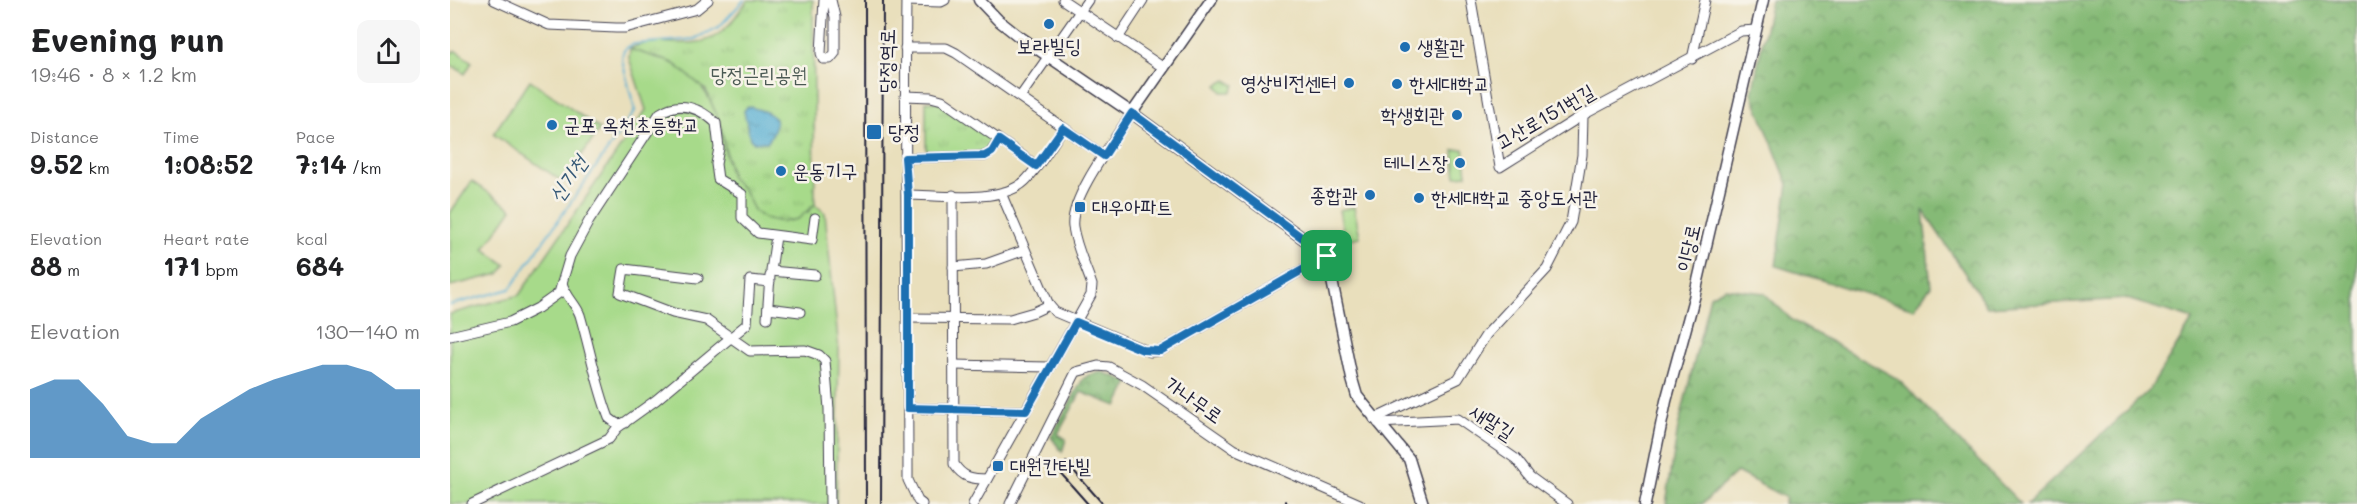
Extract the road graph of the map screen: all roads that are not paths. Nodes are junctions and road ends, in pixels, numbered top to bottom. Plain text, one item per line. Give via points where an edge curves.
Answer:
1 (494, 0) edge
2 (708, 0) edge
3 (824, 0) edge
4 (831, 0) edge
5 (945, 0) edge
6 (980, 0) edge
7 (1064, 0) edge
8 (1088, 0) edge
9 (1143, 0) edge
10 (1211, 0) edge
11 (1471, 0) edge
12 (1705, 0) edge
13 (1763, 0) edge
14 (906, 1) edge
15 (1080, 12) junction
16 (1756, 30) junction
17 (1118, 38) junction
18 (906, 48) junction
19 (1050, 57) junction
20 (1692, 59) junction
21 (1164, 68) junction
22 (905, 96) junction
23 (1020, 97) junction
24 (1132, 113) junction
25 (1583, 115) junction
26 (1063, 128) junction
27 (999, 140) junction
28 (1104, 156) junction
29 (905, 158) junction
30 (1036, 166) junction
31 (1001, 193) junction
32 (908, 195) junction
33 (953, 195) junction
34 (815, 218) dead end
35 (776, 236) junction
36 (1025, 250) junction
37 (1327, 256) junction
38 (953, 267) junction
39 (771, 271) junction
40 (815, 275) dead end
41 (698, 278) dead end
42 (770, 282) junction
43 (562, 283) junction
44 (1049, 305) junction
45 (800, 312) dead end
46 (908, 318) junction
47 (953, 318) junction
48 (1076, 322) junction
49 (450, 336) edge
50 (731, 338) junction
51 (954, 365) junction
52 (1050, 367) junction
53 (908, 408) junction
54 (954, 409) junction
55 (1026, 411) junction
56 (1376, 421) junction
57 (624, 423) junction
58 (987, 479) junction
59 (472, 504) edge
60 (830, 504) edge
61 (922, 504) edge
62 (973, 504) edge
63 (1011, 504) edge
64 (1360, 504) edge
65 (1423, 504) edge
66 (1567, 504) edge
67 (1645, 504) edge

1 - 2 street via 549,25 616,28 697,9
3 - 4 street via 823,59 830,59 835,53 836,17
5 - 14 street
6 - 19 street via 998,20
7 - 15 street
8 - 15 street
9 - 17 street
10 - 21 street
11 - 25 street, 고산로151번길 via 1500,167
12 - 20 street
13 - 16 street, 이당로
14 - 18 street, 당정역로
15 - 17 street
15 - 19 street
16 - 20 street, 고산로151번길 via 1741,31
16 - 67 street, 이당로 via 1666,401
17 - 21 street
18 - 22 street, 당정역로
18 - 23 street via 946,48
19 - 23 street
19 - 24 street
20 - 25 street, 고산로151번길
21 - 24 street
22 - 27 street via 942,100
22 - 29 street, 당정역로
23 - 26 street
24 - 28 street
24 - 37 street
25 - 56 street via 1582,155 1571,222 1547,269 1486,335 1458,379
26 - 28 street
26 - 30 street
27 - 29 street via 985,156
27 - 30 street
28 - 48 street via 1075,206 1073,226 1092,285 1091,295
29 - 32 street, 당정역로
30 - 31 street via 1023,182
31 - 33 street
31 - 36 street
32 - 33 street
32 - 46 street, 당정역로
33 - 38 street
34 - 35 street via 812,240
35 - 39 street
35 - 43 street via 758,233 749,226 742,218 742,194 718,179 716,123 686,106 666,108 589,221 570,256
36 - 38 street via 986,264
36 - 44 street
37 - 48 street via 1160,351 1143,350
37 - 56 street via 1352,379 1358,396
38 - 47 street
39 - 40 street
39 - 42 street
41 - 50 street via 624,269 620,292 673,313 706,320
42 - 45 street via 767,314
42 - 50 street via 750,280 747,324
43 - 49 street via 559,293 510,322
43 - 57 street via 579,314 609,418 617,424
44 - 47 street via 1010,319
44 - 48 street
46 - 47 street
46 - 53 street, 당정역로
47 - 51 street
48 - 52 street
50 - 57 street
50 - 60 street via 750,351 805,350 825,361
51 - 52 street
51 - 54 street
52 - 55 street
53 - 54 street
53 - 61 street, 당정역로 via 908,480
54 - 55 street
54 - 58 street via 954,464 971,479
55 - 58 street
56 - 65 street via 1408,459
56 - 66 street, 새말길 via 1458,419 1516,459 1530,477
57 - 59 street via 609,439
58 - 62 street
63 - 64 street, 가나무로 via 1076,372 1098,366 1109,367 1142,386 1234,449

